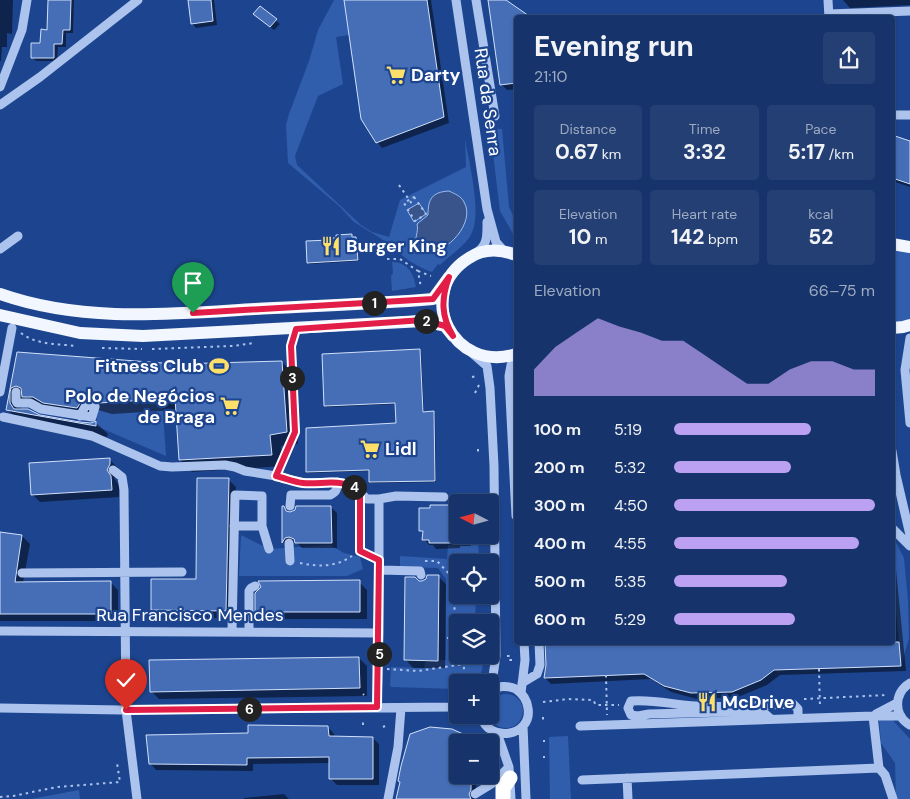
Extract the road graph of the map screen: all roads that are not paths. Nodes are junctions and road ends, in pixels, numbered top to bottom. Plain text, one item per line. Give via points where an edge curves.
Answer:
1 (26, 0) edge
2 (138, 0) edge
3 (456, 0) edge
4 (476, 0) edge
5 (828, 0) edge
6 (910, 11) edge
7 (829, 15) edge
8 (845, 15) edge
9 (0, 87) edge
10 (0, 106) edge
11 (910, 115) edge
12 (495, 116) dead end
13 (895, 116) edge
14 (487, 209) junction
15 (18, 236) dead end
16 (895, 244) edge
17 (910, 247) edge
18 (0, 249) edge
19 (503, 250) junction
20 (514, 254) edge
21 (463, 262) junction
22 (449, 277) junction
23 (0, 294) edge
24 (0, 315) edge
25 (910, 325) edge
26 (12, 328) dead end
27 (895, 328) edge
28 (282, 329) junction
29 (296, 329) junction
30 (453, 336) junction
31 (910, 338) edge
32 (291, 346) junction
33 (468, 350) junction
34 (514, 354) edge
35 (514, 362) edge
36 (0, 392) edge
37 (16, 392) dead end
38 (80, 416) dead end
39 (3, 417) dead end
40 (910, 423) edge
41 (113, 470) dead end
42 (276, 476) junction
43 (514, 476) edge
44 (337, 482) junction
45 (895, 482) edge
46 (360, 494) junction
47 (444, 497) dead end
48 (379, 499) junction
49 (290, 506) dead end
50 (234, 526) junction
51 (262, 526) junction
52 (895, 531) edge
53 (910, 536) edge
54 (289, 543) dead end
55 (910, 546) edge
56 (269, 549) dead end
57 (379, 560) junction
58 (290, 561) road end
59 (379, 570) junction
60 (124, 572) junction
61 (182, 572) dead end
62 (22, 573) dead end
63 (421, 575) dead end
64 (255, 586) dead end
65 (0, 631) edge
66 (125, 631) junction
67 (232, 631) junction
68 (249, 632) junction
69 (379, 633) junction
70 (524, 645) edge
71 (539, 645) edge
72 (493, 674) edge
73 (910, 682) edge
74 (499, 688) edge
75 (522, 688) junction
76 (897, 703) junction
77 (377, 707) junction
78 (449, 707) edge
79 (0, 708) edge
80 (401, 708) junction
81 (126, 710) junction
82 (873, 716) junction
83 (798, 718) junction
84 (770, 719) junction
85 (907, 723) edge
86 (486, 724) edge
87 (523, 726) junction
88 (580, 726) dead end
89 (497, 733) junction
90 (880, 768) junction
91 (510, 773) junction
92 (627, 778) junction
93 (582, 780) dead end
94 (476, 794) dead end
95 (137, 799) edge
96 (388, 799) edge
97 (502, 799) edge
98 (511, 799) edge
99 (526, 799) edge
100 (628, 799) edge
101 (893, 799) edge

1 - 9 street via 22,30
2 - 10 street
3 - 14 street, Rua da Senra
4 - 12 street
5 - 7 street
6 - 8 street
11 - 13 street
14 - 19 street, Rua da Senra via 496,242
14 - 21 street, Rua da Senra via 484,247
15 - 18 street
16 - 17 main road
19 - 20 main road
19 - 21 main road via 481,252
21 - 22 main road
22 - 23 main road via 433,299 141,316 82,312 24,302
22 - 30 main road via 443,310
24 - 28 main road via 80,333 134,335
25 - 27 main road
26 - 36 street
28 - 29 main road
28 - 32 street
29 - 30 main road via 423,320 445,326
29 - 32 street
30 - 33 main road
31 - 40 street via 905,370
32 - 42 street via 295,432
33 - 34 main road via 487,357
33 - 72 street via 487,366 490,388 494,466 496,656
35 - 43 street via 509,376
37 - 38 street via 17,403 30,403 41,409
39 - 42 street via 92,436 160,466 225,465
41 - 60 street via 122,477 124,490
42 - 44 street via 305,483
44 - 46 street via 355,488
44 - 49 street via 337,489 330,495 291,495
45 - 53 street
46 - 48 street via 368,499
46 - 57 street via 360,551
47 - 48 street
48 - 57 street
50 - 51 street
50 - 51 street via 235,495 262,496
50 - 67 street
51 - 56 street
52 - 55 street
54 - 58 street
57 - 59 street
59 - 63 street via 420,571
59 - 69 street
60 - 61 street
60 - 62 street
60 - 66 street
64 - 68 street via 249,591
65 - 66 street, Rua Francisco Mendes
66 - 67 street, Rua Francisco Mendes
66 - 81 street
67 - 68 street, Rua Francisco Mendes
68 - 69 street, Rua Francisco Mendes
69 - 77 street
70 - 75 street
71 - 75 street via 537,674
73 - 76 street via 902,689
74 - 75 street
75 - 87 street via 529,710
76 - 82 street
76 - 85 street
77 - 80 street
77 - 81 street
78 - 80 street
79 - 81 street
80 - 96 street via 398,747
81 - 95 street
82 - 83 street
82 - 85 street
82 - 90 street
83 - 84 street
83 - 84 street via 798,709 793,704 696,706 639,701 631,702 628,708 631,714 638,716 762,711
84 - 88 street
86 - 89 street
87 - 89 street via 513,733
87 - 99 street
89 - 91 street
90 - 92 street
90 - 101 street
91 - 94 street
91 - 97 highway
91 - 98 street
92 - 93 street
92 - 100 street

